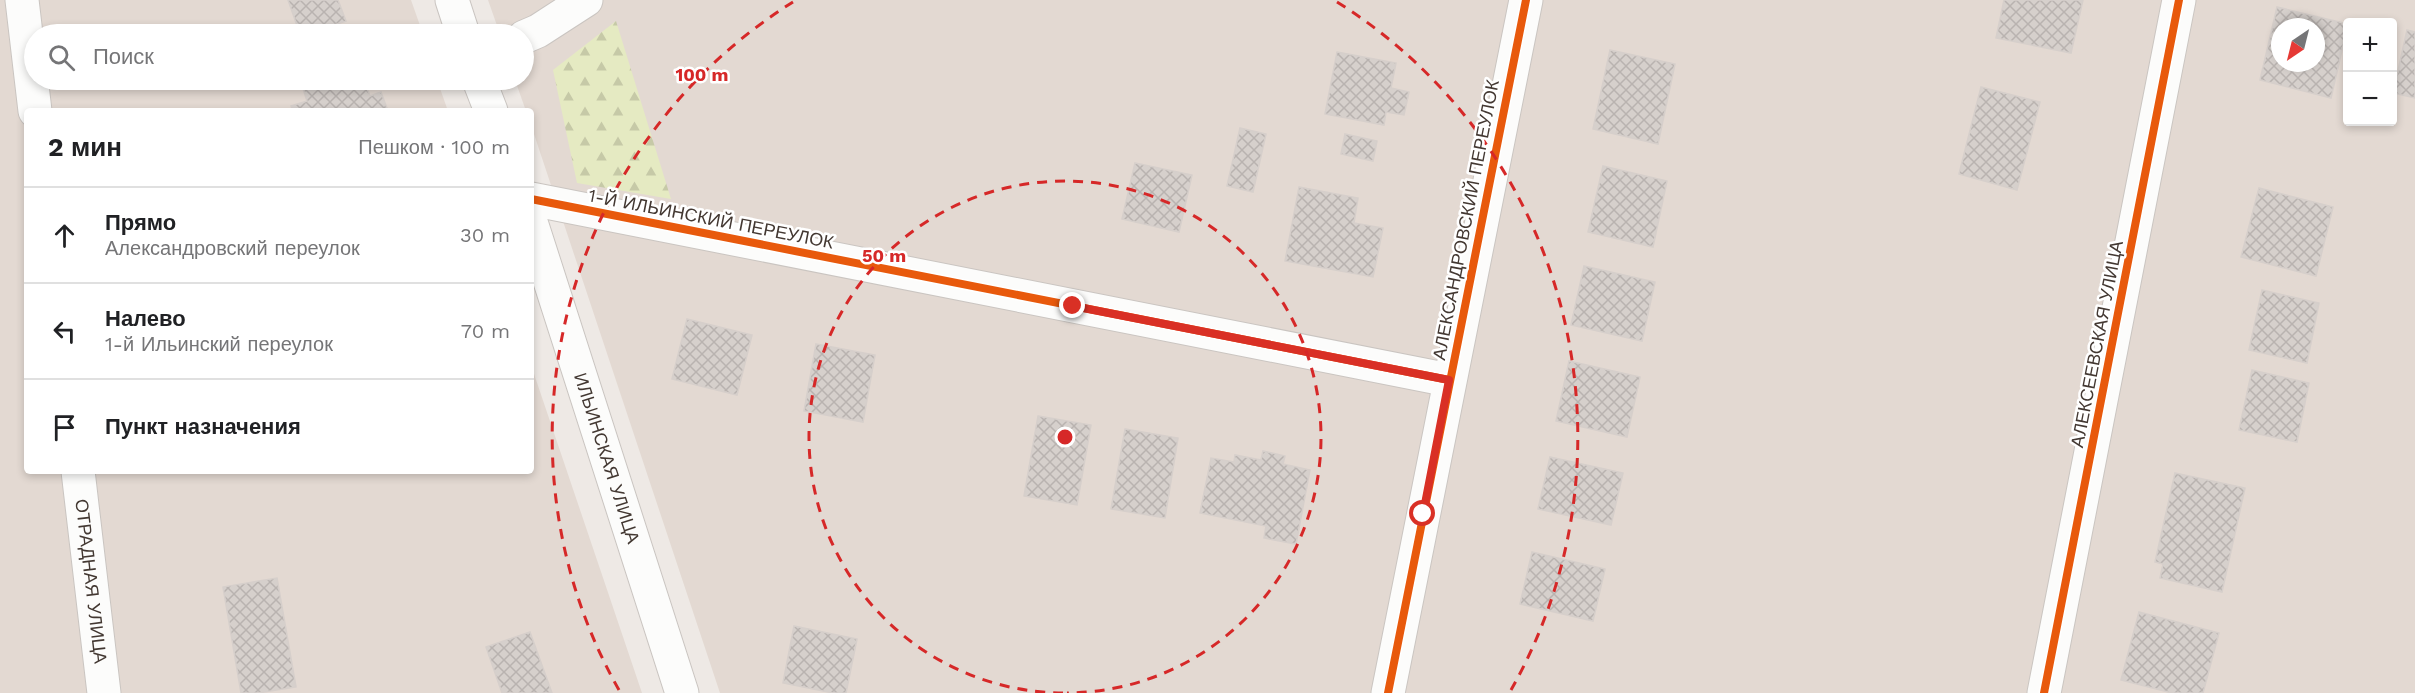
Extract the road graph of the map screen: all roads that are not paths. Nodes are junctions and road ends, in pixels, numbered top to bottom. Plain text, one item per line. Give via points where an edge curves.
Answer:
1 (22, 0) edge
2 (452, 0) edge
3 (586, 0) edge
4 (1526, 0) edge
5 (2179, 0) edge
6 (25, 24) edge
7 (460, 24) edge
8 (534, 33) edge
9 (33, 90) edge
10 (483, 90) edge
11 (35, 108) edge
12 (490, 108) edge
13 (534, 200) edge
14 (534, 231) edge
15 (1449, 380) junction
16 (78, 474) edge
17 (104, 693) edge
18 (682, 693) edge
19 (1388, 693) edge
20 (2043, 693) edge

1 - 6 street
2 - 7 street
3 - 8 street
4 - 15 street, АЛЕКСАНДРОВСКИЙ ПЕРЕУЛОК
5 - 20 street, АЛЕКСЕЕВСКАЯ УЛИЦА
9 - 11 street
10 - 12 street
13 - 15 street, 1-Й ИЛЬИНСКИЙ ПЕРЕУЛОК
14 - 18 street, ИЛЬИНСКАЯ УЛИЦА
15 - 19 street, АЛЕКСАНДРОВСКИЙ ПЕРЕУЛОК
16 - 17 street, ОТРАДНАЯ УЛИЦА

